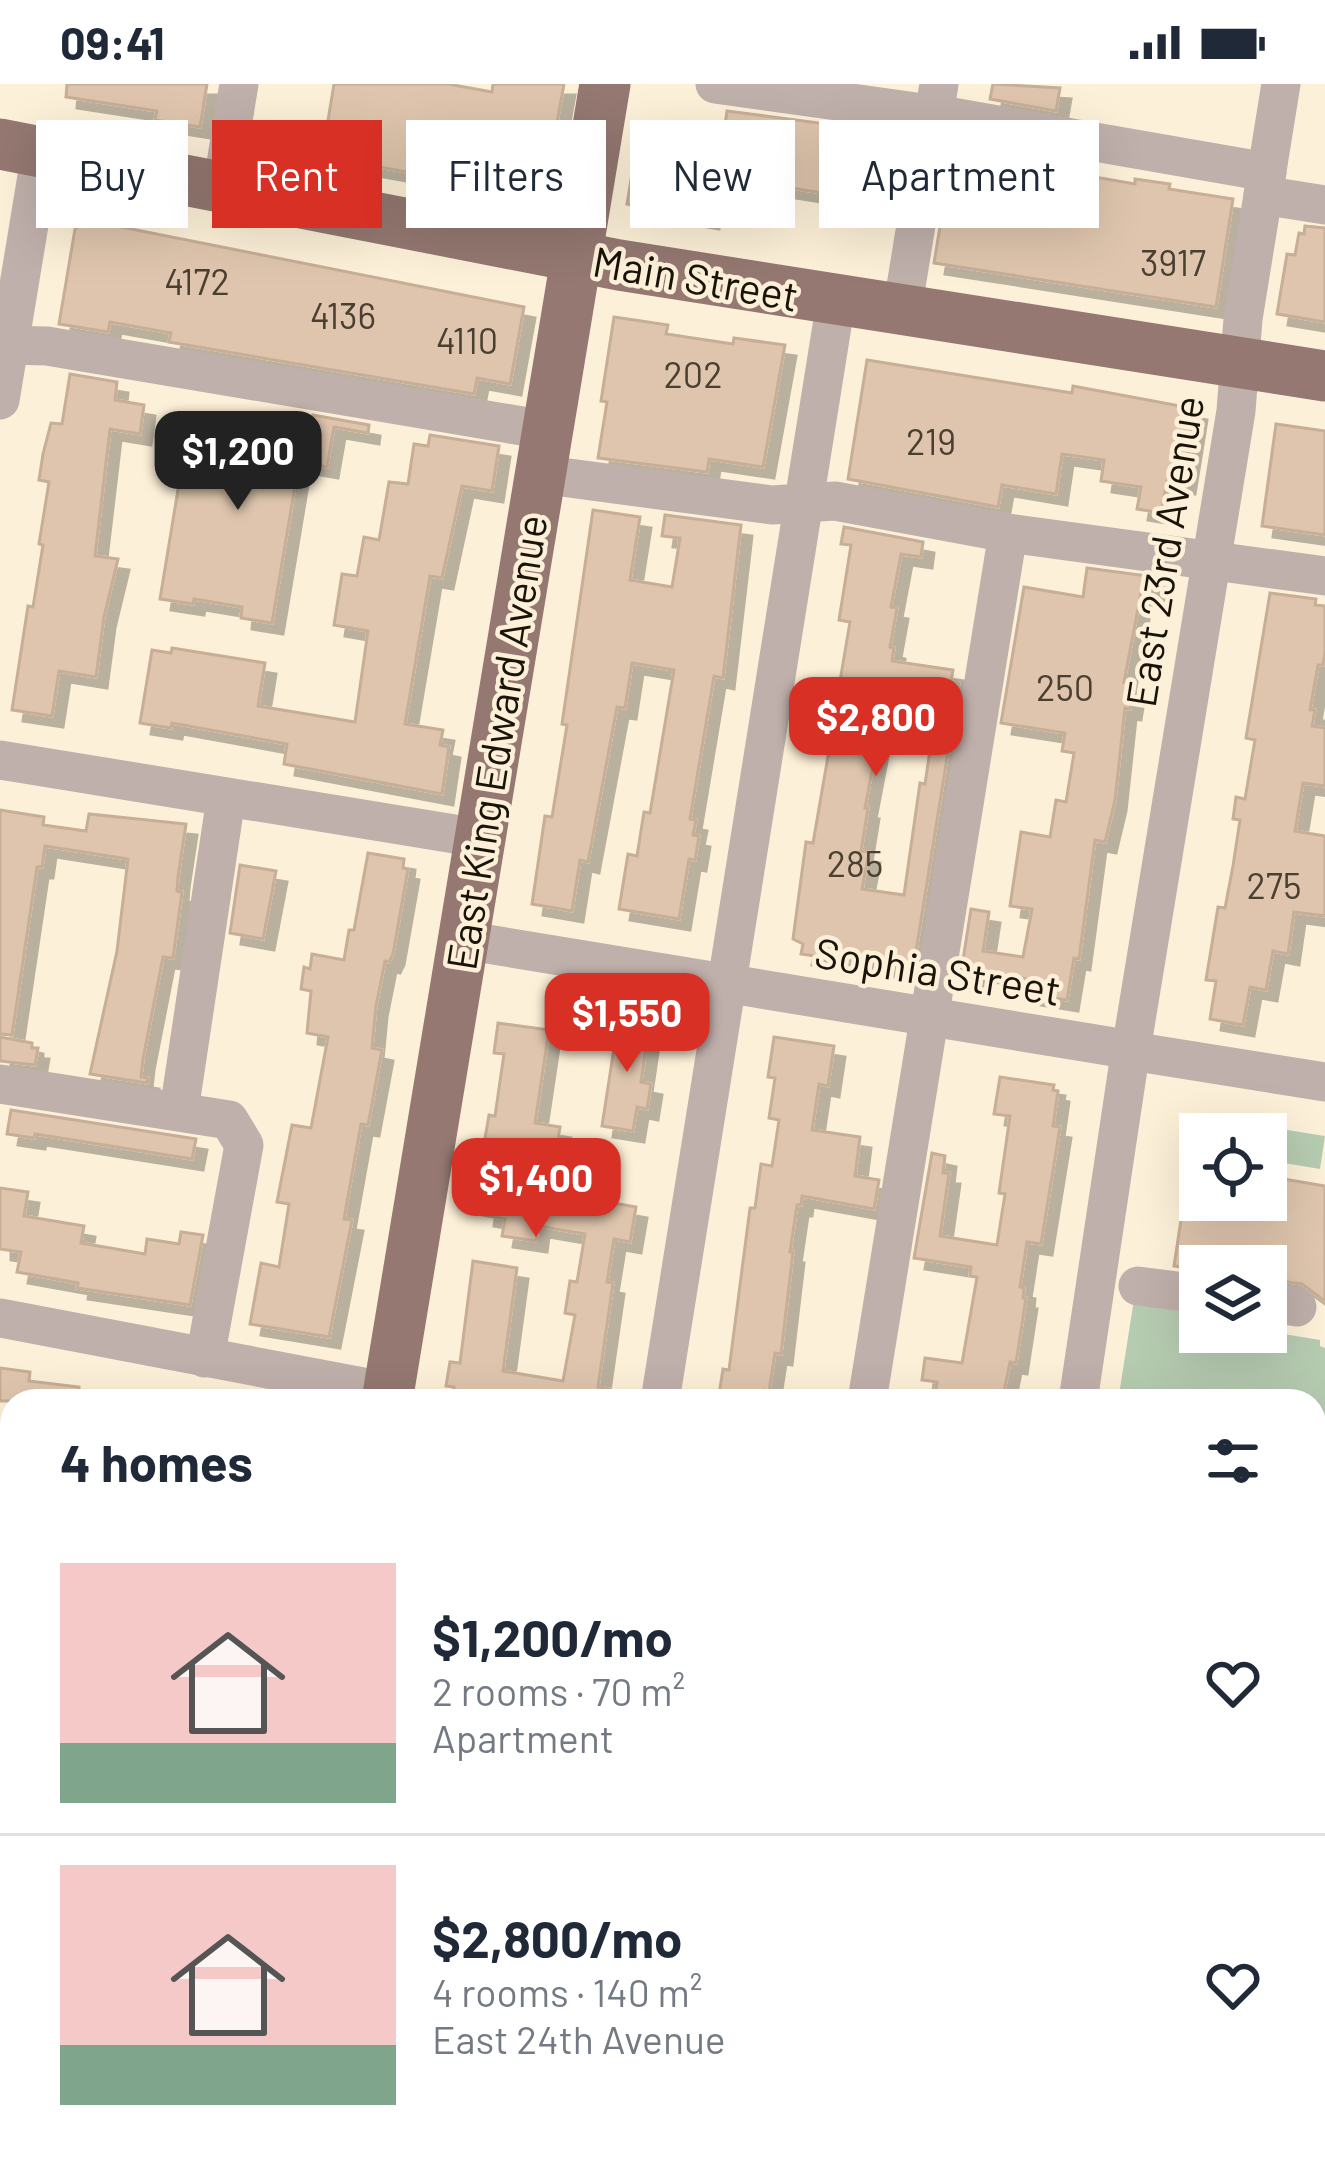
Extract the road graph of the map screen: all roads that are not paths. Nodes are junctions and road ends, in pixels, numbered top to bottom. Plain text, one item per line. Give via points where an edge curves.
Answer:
1 (239, 84) edge
2 (605, 84) edge
3 (715, 84) edge
4 (1281, 84) edge
5 (936, 99) edge
6 (233, 120) edge
7 (21, 148) edge
8 (1265, 183) junction
9 (212, 186) edge
10 (1325, 205) edge
11 (382, 219) edge
12 (575, 257) junction
13 (836, 301) junction
14 (902, 311) junction
15 (4, 345) edge
16 (1239, 362) junction
17 (1325, 376) edge
18 (0, 400) edge
19 (543, 452) junction
20 (804, 503) junction
21 (1008, 533) junction
22 (1212, 560) junction
23 (1325, 576) edge
24 (0, 760) edge
25 (226, 798) junction
26 (479, 838) junction
27 (463, 940) junction
28 (727, 984) junction
29 (931, 1019) junction
30 (1132, 1050) junction
31 (1325, 1082) edge
32 (0, 1084) edge
33 (179, 1111) junction
34 (1138, 1286) dead end
35 (1179, 1291) edge
36 (0, 1318) edge
37 (205, 1358) junction
38 (354, 1389) edge
39 (389, 1389) edge
40 (662, 1389) edge
41 (869, 1389) edge
42 (1080, 1389) edge

1 - 6 street
2 - 12 main road, East King Edward Avenue
3 - 5 street
4 - 8 street, East 23rd Avenue
5 - 8 street
5 - 14 street
7 - 9 main road, Main Street
7 - 15 street
8 - 10 street
8 - 16 street, East 23rd Avenue
11 - 12 main road, Main Street
12 - 13 main road, Main Street
12 - 19 main road, East King Edward Avenue
13 - 14 main road, Main Street
13 - 20 street
14 - 16 main road, Main Street
15 - 18 street
15 - 19 street via 47,346
16 - 17 main road, Main Street
16 - 22 street, East 23rd Avenue
19 - 20 street via 772,505
19 - 26 main road, East King Edward Avenue
20 - 21 street via 835,501
20 - 28 street
21 - 22 street
21 - 29 street
22 - 23 street
22 - 30 street, East 23rd Avenue
24 - 25 street
25 - 26 street
25 - 33 street
26 - 27 main road, East King Edward Avenue
27 - 28 street, Sophia Street
27 - 39 main road, East King Edward Avenue
28 - 29 street, Sophia Street
28 - 40 street
29 - 30 street, Sophia Street
29 - 41 street
30 - 31 street, Sophia Street
30 - 42 street, East 23rd Avenue
32 - 33 street
33 - 37 street via 229,1120 244,1145
34 - 35 street
36 - 37 street
37 - 38 street

